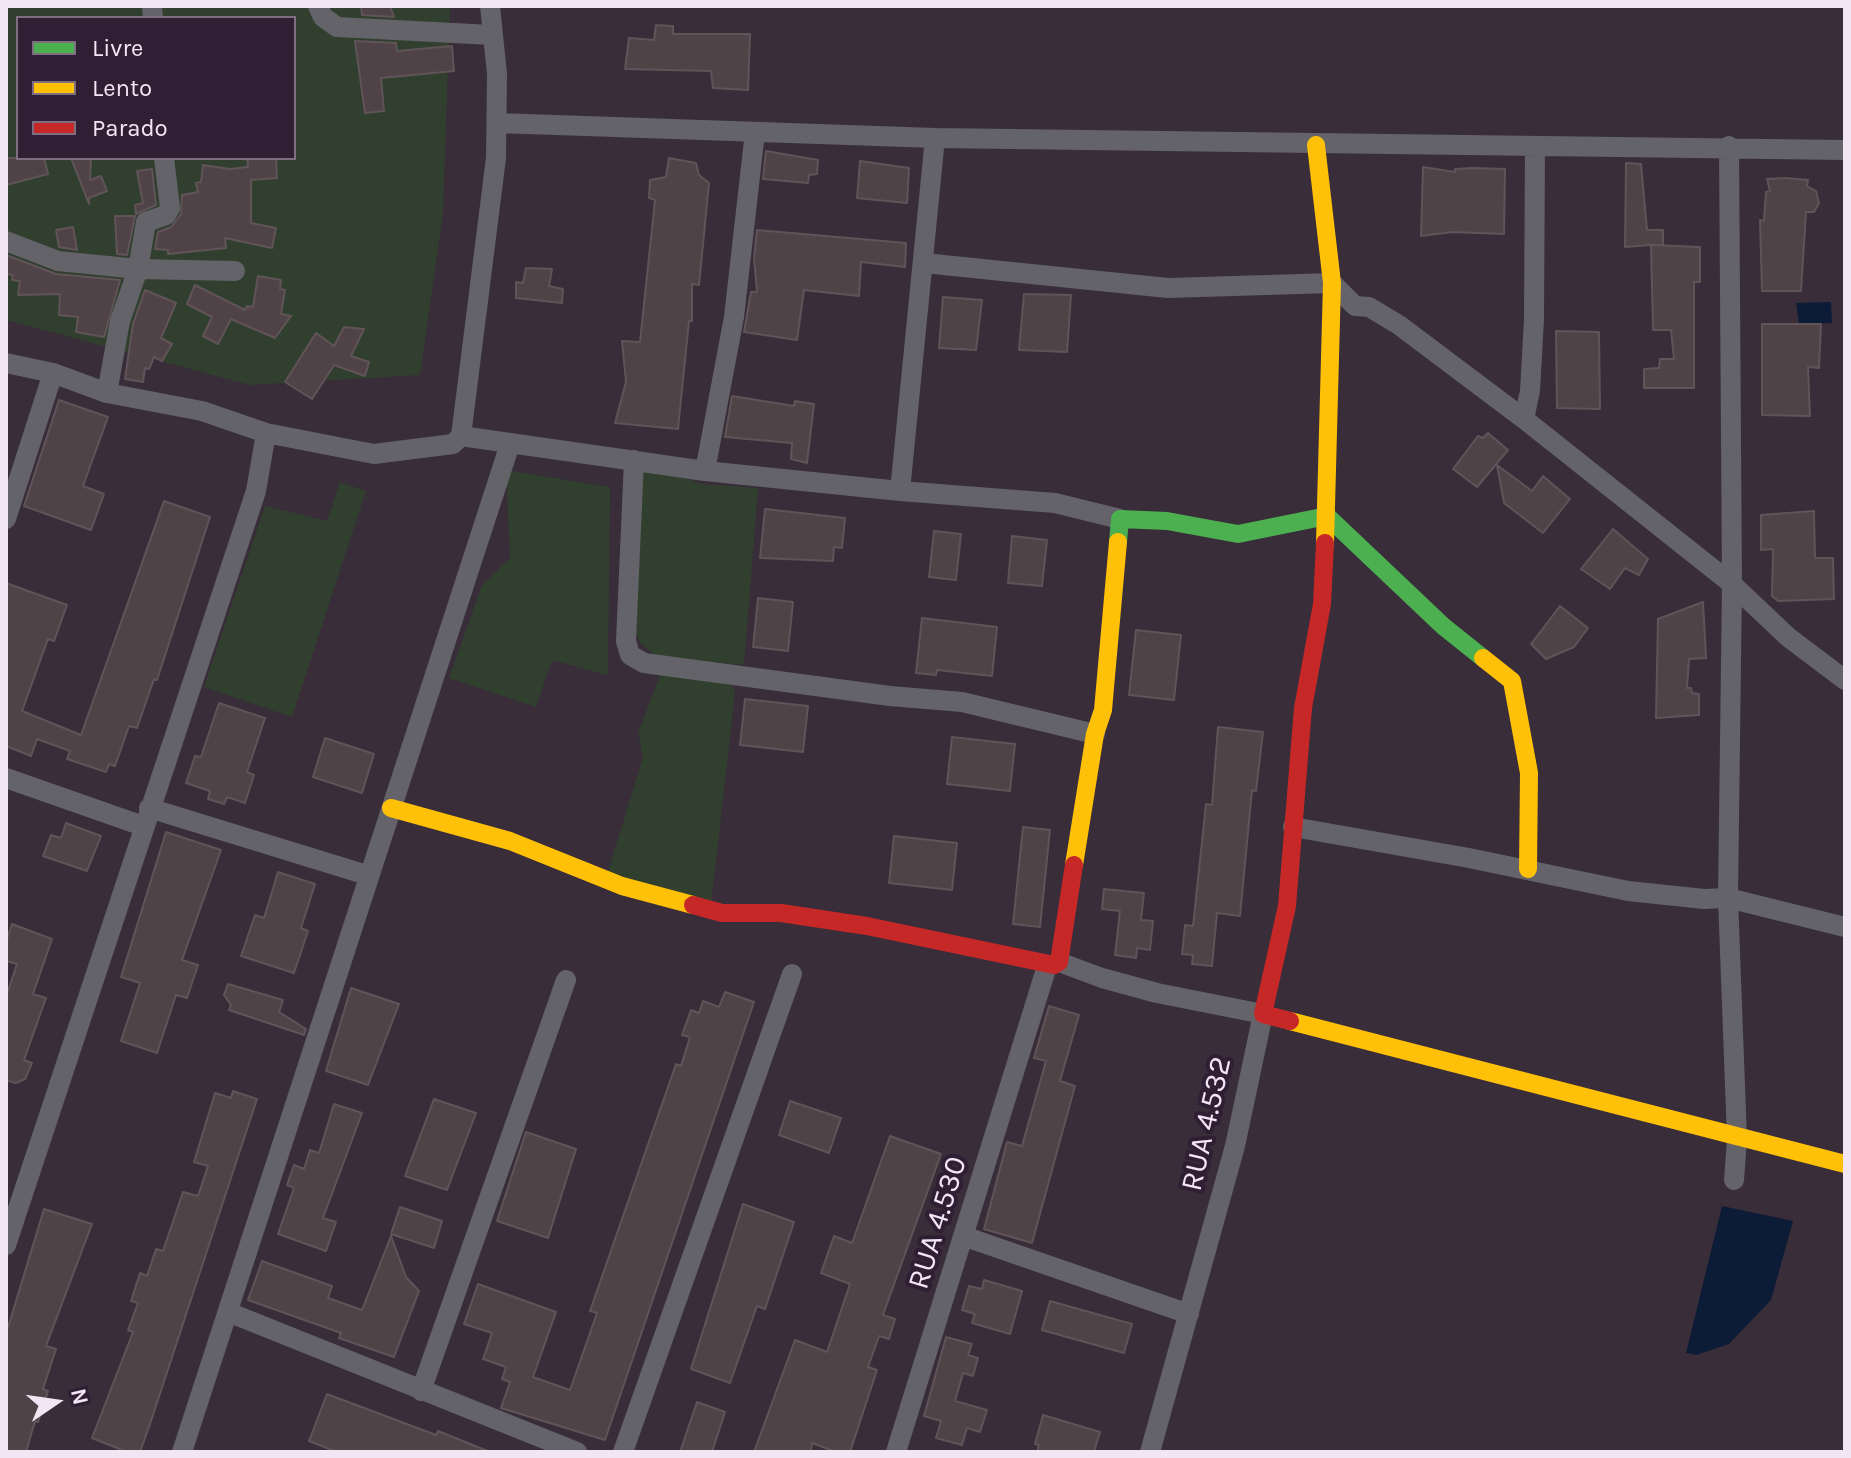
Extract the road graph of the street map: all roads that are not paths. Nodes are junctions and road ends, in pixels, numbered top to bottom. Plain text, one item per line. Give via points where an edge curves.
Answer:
1 (318, 6) edge
2 (490, 6) edge
3 (492, 35) junction
4 (498, 123) junction
5 (755, 132) junction
6 (935, 138) junction
7 (1316, 145) junction
8 (1729, 146) junction
9 (1535, 148) junction
10 (1845, 150) edge
11 (164, 160) edge
12 (6, 241) edge
13 (924, 263) junction
14 (138, 269) junction
15 (235, 271) dead end
16 (1332, 283) junction
17 (6, 363) edge
18 (53, 373) junction
19 (107, 393) junction
20 (1524, 419) junction
21 (266, 433) junction
22 (461, 436) junction
23 (510, 444) junction
24 (634, 460) junction
25 (705, 471) junction
26 (900, 491) junction
27 (1327, 516) junction
28 (6, 519) edge
29 (1120, 519) junction
30 (1732, 584) junction
31 (1845, 680) edge
32 (1095, 734) junction
33 (6, 778) edge
34 (391, 808) junction
35 (146, 817) junction
36 (1293, 827) junction
37 (1528, 869) junction
38 (367, 875) junction
39 (1728, 898) junction
40 (1845, 927) edge
41 (1053, 964) junction
42 (792, 974) dead end
43 (566, 980) dead end
44 (1263, 1014) junction
45 (1737, 1139) junction
46 (1845, 1164) edge
47 (1734, 1180) dead end
48 (14, 1197) edge
49 (966, 1237) junction
50 (6, 1245) edge
51 (228, 1312) junction
52 (1189, 1314) junction
53 (421, 1391) junction
54 (182, 1452) edge
55 (577, 1452) edge
56 (623, 1452) edge
57 (896, 1452) edge
58 (1150, 1452) edge

1 - 3 street via 337,27
2 - 3 street
3 - 4 street
4 - 5 street
4 - 22 street
5 - 6 street
5 - 25 street via 734,317
6 - 7 street
6 - 13 street
7 - 9 street
7 - 16 street
8 - 9 street
8 - 10 street
8 - 30 street
9 - 20 street via 1533,334
11 - 14 street via 170,208 166,215 146,222
12 - 14 street via 58,261
13 - 16 street via 1168,288
13 - 26 street
14 - 15 street
14 - 19 street via 125,298
16 - 20 street via 1355,306 1382,313
16 - 27 street
17 - 18 street
18 - 19 street
18 - 28 street
19 - 21 street via 202,411
20 - 30 street
21 - 22 street via 374,454 453,444
21 - 35 street via 256,491
22 - 23 street
23 - 24 street
23 - 34 street
24 - 25 street
24 - 32 street via 626,641 630,655 644,663 962,702
25 - 26 street
26 - 29 street via 1055,503
27 - 29 street via 1238,534
27 - 36 street via 1322,604 1303,708
27 - 37 street via 1443,626 1512,681 1529,773
29 - 32 street via 1113,628
30 - 31 street via 1788,637
30 - 39 street
32 - 41 street
33 - 35 street
34 - 38 street
34 - 41 street via 510,841 622,886 722,913 781,913 867,926
35 - 38 street
35 - 48 street
36 - 37 street
36 - 44 street via 1285,918
37 - 39 street via 1628,891
38 - 51 street
39 - 40 street
39 - 45 street
41 - 44 street via 1157,993
41 - 49 street, RUA 4.530
42 - 56 street
43 - 53 street
44 - 45 street
44 - 52 street, RUA 4.532 via 1235,1146
45 - 46 street
45 - 47 street
48 - 50 street
49 - 52 street
49 - 57 street, RUA 4.530
51 - 53 street
51 - 54 street
52 - 58 street, RUA 4.532
53 - 55 street

